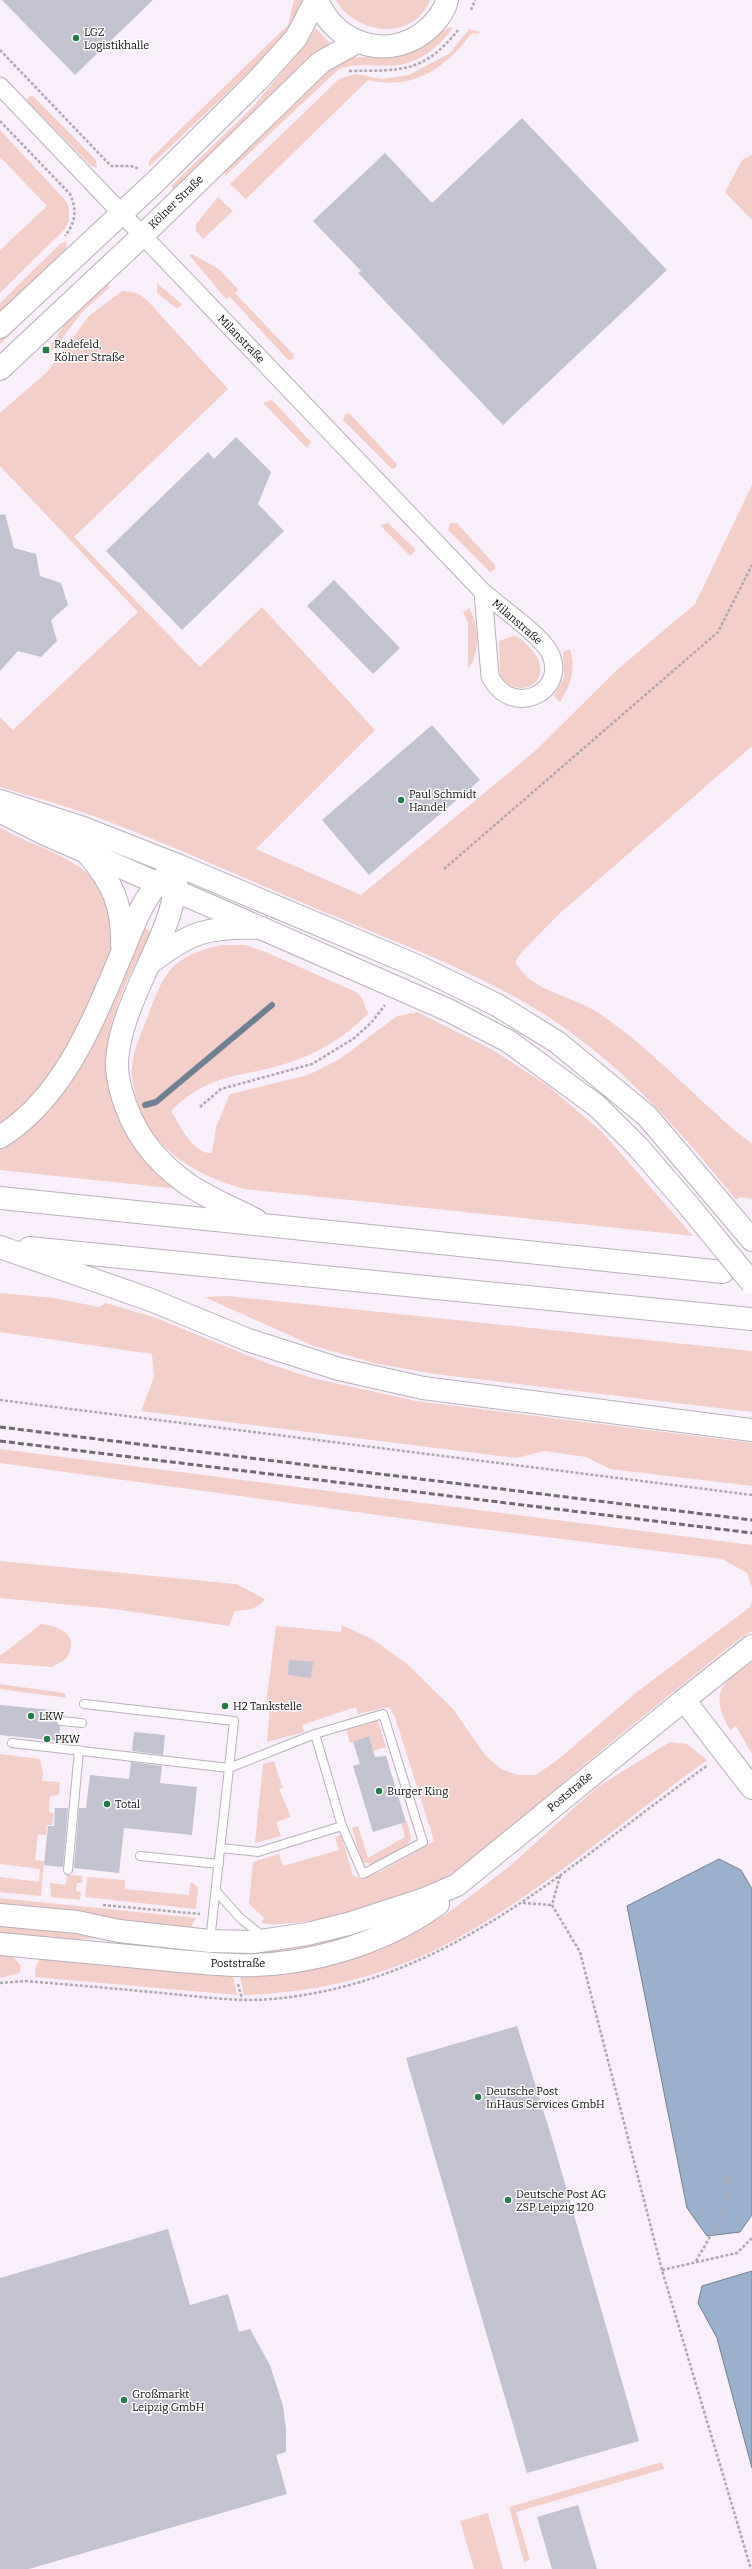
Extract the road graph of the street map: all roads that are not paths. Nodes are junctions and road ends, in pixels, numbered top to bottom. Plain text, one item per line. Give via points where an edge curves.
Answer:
1 (316, 0) edge
2 (447, 0) edge
3 (357, 42) junction
4 (0, 86) edge
5 (121, 213) junction
6 (142, 236) junction
7 (0, 327) edge
8 (0, 369) edge
9 (483, 592) junction
10 (0, 801) edge
11 (0, 812) edge
12 (87, 853) junction
13 (177, 865) junction
14 (167, 886) junction
15 (262, 928) junction
16 (121, 955) junction
17 (148, 964) junction
18 (0, 1137) edge
19 (0, 1198) edge
20 (266, 1225) junction
21 (752, 1240) edge
22 (0, 1246) edge
23 (723, 1272) dead end
24 (752, 1283) edge
25 (752, 1319) edge
26 (752, 1430) edge
27 (752, 1646) edge
28 (684, 1700) junction
29 (84, 1704) dead end
30 (61, 1721) dead end
31 (82, 1723) dead end
32 (315, 1734) junction
33 (12, 1743) dead end
34 (79, 1750) junction
35 (229, 1768) junction
36 (752, 1788) edge
37 (342, 1826) junction
38 (221, 1848) junction
39 (140, 1856) dead end
40 (219, 1864) junction
41 (68, 1870) dead end
42 (457, 1884) junction
43 (216, 1891) junction
44 (0, 1915) edge
45 (268, 1940) junction
46 (0, 1944) edge
47 (209, 1952) junction

1 - 3 main road via 336,30
1 - 5 main road via 296,38 257,81
2 - 3 main road via 438,19 425,32 410,41 393,46 375,47
3 - 6 main road, Kölner Straße via 321,62
4 - 5 street, Milanstraße
5 - 6 street, Milanstraße
5 - 7 main road
6 - 8 main road, Kölner Straße
6 - 9 street, Milanstraße
9 - 9 street, Milanstraße via 490,676 495,686 512,698 533,698 549,684 553,674 554,663 550,653 544,644
10 - 13 main road via 83,828
11 - 12 main road
12 - 14 main road
12 - 16 main road via 103,871 118,904 122,923
13 - 14 main road
13 - 21 main road via 417,966 497,1005 557,1042 647,1116
14 - 15 main road
14 - 16 main road via 148,894
14 - 17 main road via 172,910
15 - 17 main road via 233,927 193,935 174,944
15 - 24 main road, bridge via 448,1010 508,1041 554,1074 597,1106 639,1148
16 - 18 main road via 82,1040 56,1083 39,1105 15,1128
17 - 20 main road via 130,1006 116,1062 127,1112 140,1139 159,1162 187,1184
19 - 20 main road
20 - 23 main road
22 - 25 main road
22 - 26 main road via 151,1300 248,1340 339,1369 423,1388
27 - 28 main road, Poststraße
28 - 36 main road
28 - 42 main road, Poststraße
29 - 35 lane via 234,1721
30 - 31 lane
32 - 35 lane
32 - 37 lane
32 - 37 lane via 383,1714 423,1842 363,1874
33 - 34 lane
34 - 35 lane
34 - 41 lane
35 - 38 lane
37 - 38 lane via 258,1852
38 - 40 lane
39 - 40 lane
40 - 43 lane
42 - 45 main road, Poststraße via 422,1900 348,1924
42 - 47 main road, Poststraße via 447,1897 409,1922 343,1949 285,1962 236,1965
43 - 45 lane via 240,1918
43 - 47 lane
44 - 47 main road, Poststraße via 77,1922
45 - 47 main road, Poststraße via 236,1942
46 - 47 main road, Poststraße

